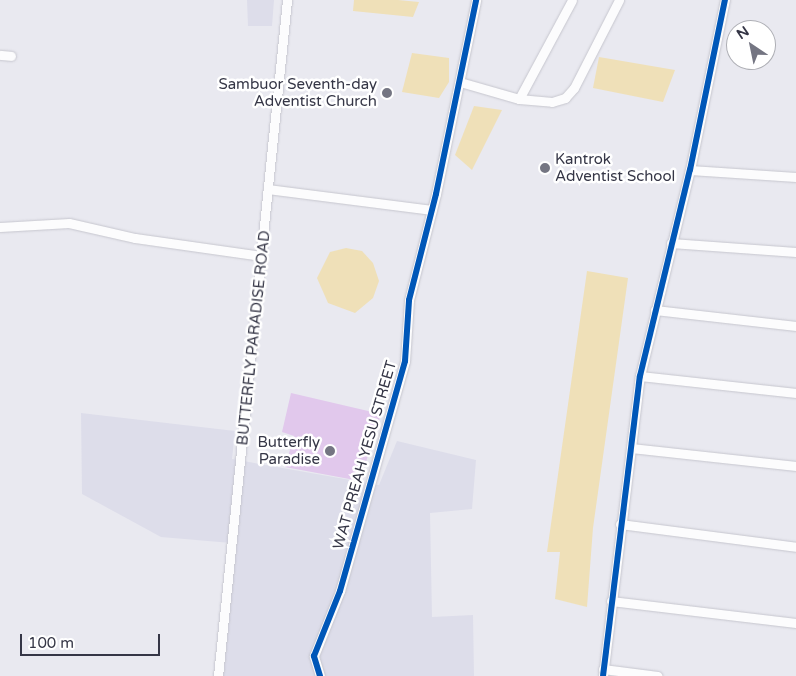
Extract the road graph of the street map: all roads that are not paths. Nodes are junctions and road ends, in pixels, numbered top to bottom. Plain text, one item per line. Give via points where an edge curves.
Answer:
1 (287, 0) edge
2 (476, 0) edge
3 (572, 0) edge
4 (619, 0) edge
5 (725, 0) edge
6 (0, 55) edge
7 (12, 56) dead end
8 (460, 82) junction
9 (519, 99) junction
10 (690, 170) junction
11 (796, 177) edge
12 (268, 189) junction
13 (432, 210) junction
14 (0, 227) edge
15 (671, 242) junction
16 (796, 252) edge
17 (262, 256) junction
18 (655, 310) junction
19 (796, 326) edge
20 (640, 376) junction
21 (796, 393) edge
22 (631, 448) junction
23 (796, 466) edge
24 (620, 524) junction
25 (796, 547) edge
26 (611, 601) junction
27 (796, 622) edge
28 (603, 673) edge
29 (218, 676) edge
30 (320, 676) edge
31 (658, 676) edge

1 - 12 street, BUTTERFLY PARADISE ROAD
2 - 8 street, WAT PREAH YESU STREET
3 - 9 street
4 - 9 street via 574,88 565,98 552,102
5 - 10 street
6 - 7 street
8 - 9 street
8 - 13 street, WAT PREAH YESU STREET
10 - 11 street
10 - 15 street
12 - 13 street
12 - 17 street, BUTTERFLY PARADISE ROAD
13 - 30 street, WAT PREAH YESU STREET via 409,300 405,361 340,591 314,656
14 - 17 street via 68,223 135,238
15 - 16 street
15 - 18 street
17 - 29 street, BUTTERFLY PARADISE ROAD
18 - 19 street
18 - 20 street
20 - 21 street
20 - 22 street
22 - 23 street
22 - 24 street
24 - 25 street
24 - 26 street
26 - 27 street
26 - 28 street
28 - 31 street

